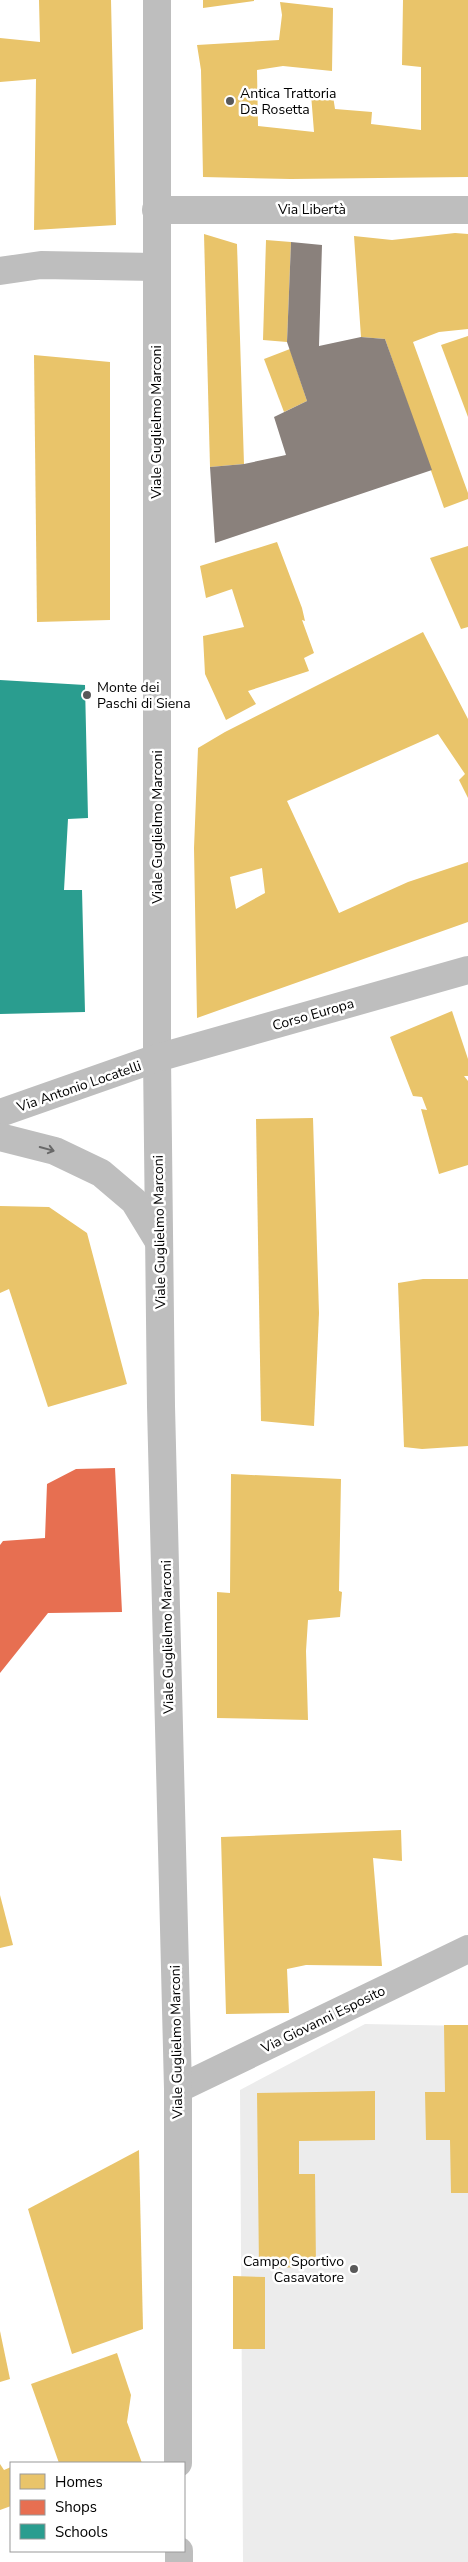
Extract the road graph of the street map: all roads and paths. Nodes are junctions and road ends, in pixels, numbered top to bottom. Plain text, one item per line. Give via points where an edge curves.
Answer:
1 (157, 0) edge
2 (156, 210) junction
3 (468, 210) edge
4 (156, 267) junction
5 (0, 270) edge
6 (468, 970) edge
7 (157, 1058) junction
8 (0, 1113) edge
9 (0, 1137) edge
10 (159, 1242) junction
11 (468, 1949) edge
12 (178, 2089) junction
13 (178, 2462) edge

1 - 2 street, Viale Guglielmo Marconi
2 - 3 street, Via Libertà
2 - 4 street, Viale Guglielmo Marconi
4 - 5 street via 41,265
4 - 7 street, Viale Guglielmo Marconi
6 - 7 street, Corso Europa
7 - 8 street, Via Antonio Locatelli
7 - 10 street, Viale Guglielmo Marconi
9 -> 10 street via 55,1151 101,1174 134,1201
10 - 12 street, Viale Guglielmo Marconi
11 - 12 street, Via Giovanni Esposito
12 - 13 street, Viale Guglielmo Marconi

